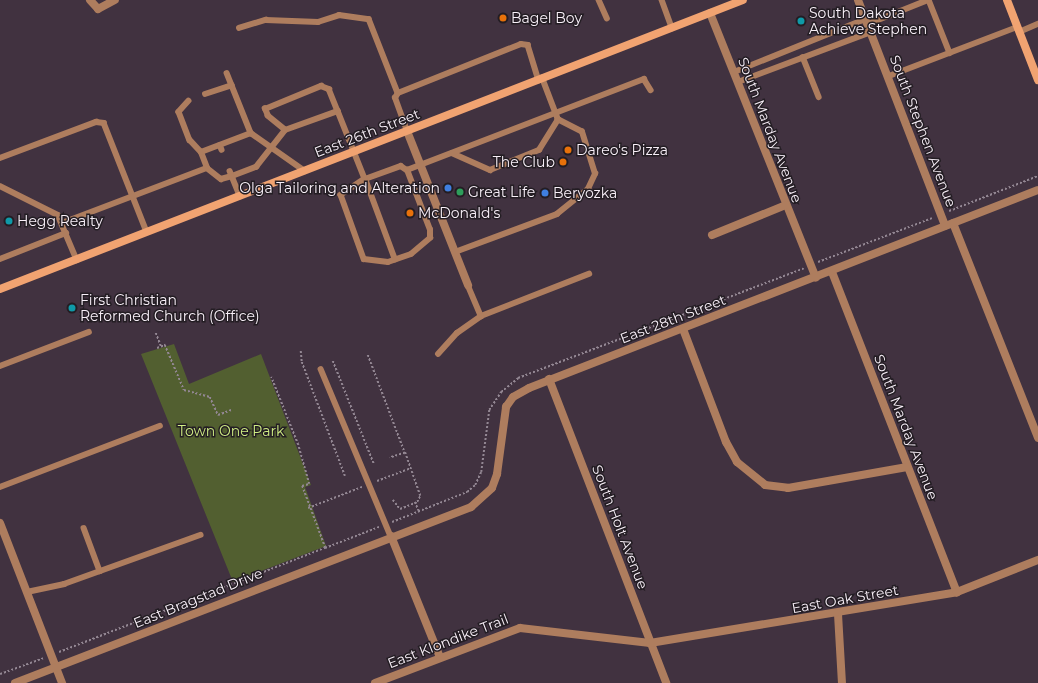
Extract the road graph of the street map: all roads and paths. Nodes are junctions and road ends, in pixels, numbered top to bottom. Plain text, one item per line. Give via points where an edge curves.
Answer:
1 (90, 0) edge
2 (115, 0) edge
3 (599, 0) edge
4 (662, 0) edge
5 (858, 0) edge
6 (928, 0) edge
7 (1007, 0) edge
8 (738, 1) edge
9 (710, 13) junction
10 (607, 18) dead end
11 (1038, 24) edge
12 (868, 25) junction
13 (239, 28) dead end
14 (672, 28) junction
15 (1018, 29) junction
16 (950, 53) junction
17 (803, 57) junction
18 (734, 72) junction
19 (227, 73) dead end
20 (888, 76) junction
21 (540, 79) junction
22 (1038, 80) edge
23 (738, 82) junction
24 (232, 85) junction
25 (651, 90) dead end
26 (398, 93) junction
27 (205, 94) dead end
28 (820, 97) dead end
29 (189, 101) dead end
30 (338, 111) junction
31 (556, 113) junction
32 (558, 120) junction
33 (285, 130) junction
34 (407, 131) junction
35 (251, 133) junction
36 (270, 147) junction
37 (355, 151) junction
38 (202, 152) junction
39 (452, 153) junction
40 (0, 158) edge
41 (421, 165) junction
42 (207, 168) junction
43 (407, 170) junction
44 (304, 171) junction
45 (231, 174) junction
46 (1038, 176) edge
47 (365, 179) junction
48 (0, 186) edge
49 (1038, 190) edge
50 (133, 196) junction
51 (240, 196) junction
52 (786, 205) junction
53 (941, 214) junction
54 (953, 222) junction
55 (62, 223) junction
56 (945, 226) junction
57 (147, 232) junction
58 (66, 233) junction
59 (712, 235) dead end
60 (455, 252) junction
61 (0, 259) edge
62 (77, 260) junction
63 (395, 260) junction
64 (810, 265) junction
65 (832, 272) junction
66 (589, 274) dead end
67 (816, 278) junction
68 (468, 285) joint
69 (0, 289) edge
70 (481, 316) junction
71 (683, 329) junction
72 (89, 332) dead end
73 (156, 333) dead end
74 (161, 347) junction
75 (157, 348) dead end
76 (301, 351) dead end
77 (438, 354) dead end
78 (368, 355) dead end
79 (333, 361) dead end
80 (0, 366) edge
81 (321, 368) dead end
82 (271, 377) dead end
83 (549, 379) junction
84 (231, 410) dead end
85 (160, 426) dead end
86 (1038, 438) edge
87 (405, 453) junction
88 (390, 458) dead end
89 (374, 464) dead end
90 (907, 467) junction
91 (411, 468) junction
92 (345, 476) dead end
93 (369, 484) junction
94 (0, 487) edge
95 (393, 500) dead end
96 (415, 502) junction
97 (308, 508) junction
98 (419, 511) junction
99 (0, 523) edge
100 (386, 524) junction
101 (84, 528) dead end
102 (200, 535) dead end
103 (391, 536) junction
104 (325, 548) junction
105 (1038, 560) edge
106 (100, 571) junction
107 (27, 592) junction
108 (957, 592) junction
109 (838, 614) junction
110 (650, 643) junction
111 (51, 655) junction
112 (440, 658) junction
113 (56, 668) junction
114 (0, 674) edge
115 (15, 683) edge
116 (62, 683) edge
117 (375, 683) edge
118 (666, 683) edge
119 (842, 683) edge

1 - 2 street via 98,9
3 - 10 lane
4 - 14 lane
5 - 12 street, South Stephen Avenue
6 - 12 lane
6 - 16 lane
7 - 15 main road
8 - 9 main road, East 26th Street
9 - 14 main road, East 26th Street
9 - 18 street, South Marday Avenue
11 - 15 lane
12 - 17 lane
12 - 18 lane
12 - 20 street, South Stephen Avenue
13 - 26 lane via 266,20 318,22 339,15 369,19
14 - 21 main road, East 26th Street
15 - 16 lane
15 - 22 main road
16 - 20 lane
17 - 23 lane
17 - 28 lane
18 - 23 street, South Marday Avenue
19 - 24 lane
20 - 53 street, South Stephen Avenue
21 - 26 lane via 528,45 521,44
21 - 31 lane
21 - 34 main road, East 26th Street
23 - 52 street, South Marday Avenue
24 - 27 lane
24 - 35 lane
25 - 31 lane via 644,79
26 - 34 lane via 395,98
29 - 38 lane via 180,112 190,140
30 - 33 lane
30 - 33 lane via 329,89 321,86 266,109 268,116
30 - 37 lane
31 - 32 lane
31 - 39 lane
32 - 39 lane via 540,150 490,170
32 - 60 lane via 582,132 595,174 588,188 557,214
33 - 36 lane
34 - 37 main road, East 26th Street
34 - 41 street
35 - 36 lane
35 - 38 lane via 221,148
36 - 44 lane
36 - 45 lane via 256,167 248,167
37 - 44 main road, East 26th Street
37 - 47 lane
38 - 42 lane
39 - 41 lane
40 - 50 lane via 96,122 104,123
41 - 43 lane
41 - 60 street
42 - 45 lane via 221,179
42 - 50 lane
43 - 47 lane via 400,166
43 - 63 lane via 430,230 430,238 422,247
44 - 51 main road, East 26th Street
45 - 51 lane
46 - 53 path
47 - 63 lane
47 - 63 lane via 341,195 341,202 364,259 374,263
48 - 55 lane via 50,209
49 - 54 street, East 28th Street
50 - 55 lane
50 - 57 lane
51 - 57 main road, East 26th Street
52 - 59 street
52 - 64 street, South Marday Avenue
53 - 56 street, South Stephen Avenue
53 - 64 path
54 - 56 street, East 28th Street
54 - 86 street, South Stephen Avenue
55 - 58 lane
56 - 65 street, East 28th Street
57 - 62 main road, East 26th Street
58 - 61 lane
58 - 62 lane
60 - 68 street
62 - 69 main road, East 26th Street
64 - 67 street, South Marday Avenue
64 - 98 path via 518,378 501,392 489,410 481,472 475,485 468,492
65 - 67 street, East 28th Street
65 - 90 street, South Marday Avenue
66 - 70 lane
67 - 71 street, East 28th Street
68 - 70 lane
70 - 77 lane via 457,333
71 - 83 street, East 28th Street
71 - 90 street via 726,442 737,462 765,485 788,488
72 - 80 lane
73 - 74 path
74 - 75 path
74 - 84 path via 165,346 184,390 210,397 218,415
76 - 92 path via 302,362
78 - 87 path
79 - 89 path
81 - 93 lane
82 - 97 path via 309,484 302,486
83 - 103 street, East 28th Street via 513,397 506,407 497,474 483,499
83 - 110 street, South Holt Avenue
85 - 94 lane
87 - 88 path
87 - 91 path
90 - 108 street, South Marday Avenue
91 - 93 path
91 - 96 path via 419,490
93 - 97 path
93 - 100 lane
95 - 96 path via 400,509
96 - 98 path
97 - 104 path
98 - 100 path
99 - 107 street
100 - 103 lane
100 - 104 path
101 - 106 lane
102 - 106 lane
103 - 112 street
103 - 113 street, East Bragstad Drive
104 - 111 path
105 - 108 street, East Oak Street
106 - 107 lane
107 - 111 street
108 - 109 street, East Oak Street
109 - 110 street, East Oak Street
109 - 119 street
110 - 112 street, East Klondike Trail via 520,628
110 - 118 street, South Holt Avenue
111 - 113 street
111 - 114 path
112 - 117 street, East Klondike Trail
113 - 115 street, East Bragstad Drive
113 - 116 street

